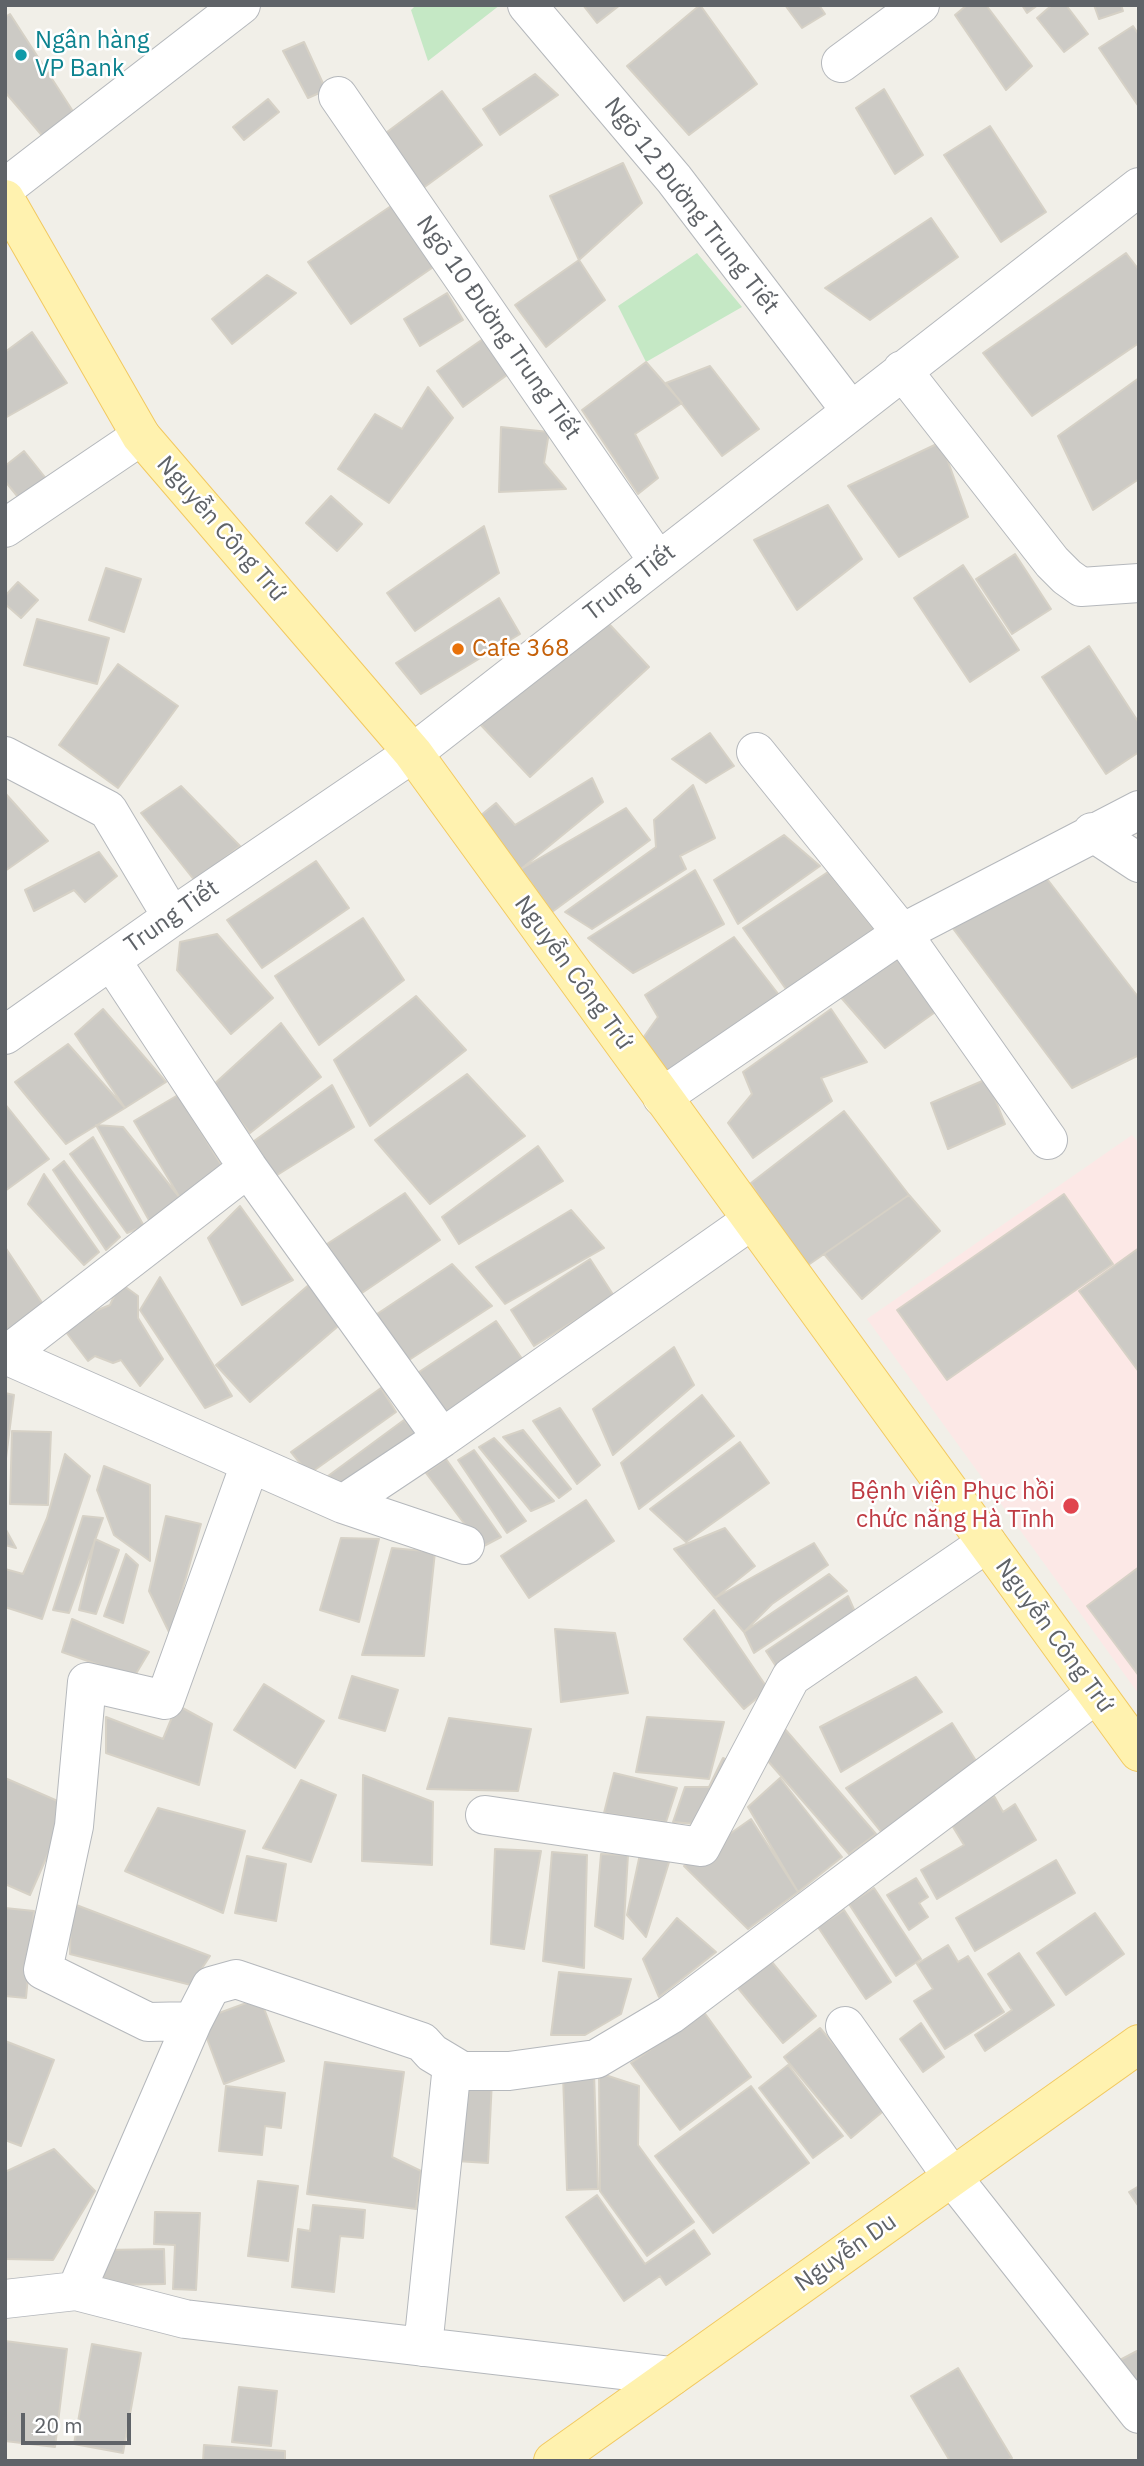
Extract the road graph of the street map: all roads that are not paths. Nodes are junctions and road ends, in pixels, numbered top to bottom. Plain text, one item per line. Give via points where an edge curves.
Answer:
1 (240, 5) edge
2 (527, 5) edge
3 (920, 5) edge
4 (841, 63) dead end
5 (338, 96) dead end
6 (1139, 187) edge
7 (5, 188) edge
8 (5, 199) edge
9 (902, 370) junction
10 (851, 411) junction
11 (141, 436) junction
12 (5, 528) edge
13 (658, 561) junction
14 (1139, 583) edge
15 (755, 752) dead end
16 (412, 753) junction
17 (5, 755) edge
18 (1139, 810) edge
19 (1092, 832) junction
20 (1139, 863) edge
21 (172, 917) junction
22 (902, 933) junction
23 (111, 960) junction
24 (5, 1035) edge
25 (662, 1097) junction
26 (1048, 1140) dead end
27 (248, 1168) junction
28 (752, 1220) junction
29 (6, 1356) edge
30 (442, 1438) junction
31 (250, 1464) junction
32 (343, 1504) junction
33 (987, 1543) junction
34 (465, 1545) dead end
35 (1096, 1694) junction
36 (1139, 1752) edge
37 (485, 1815) dead end
38 (192, 2021) junction
39 (845, 2026) dead end
40 (1139, 2043) edge
41 (452, 2065) junction
42 (953, 2178) junction
43 (76, 2291) junction
44 (5, 2299) edge
45 (423, 2347) junction
46 (672, 2376) junction
47 (1139, 2414) edge
48 (553, 2461) edge

1 - 7 street
2 - 10 street, Ngõ 12 Đường Trung Tiết via 674,179
3 - 4 street
5 - 13 street, Ngõ 10 Đường Trung Tiết
6 - 9 street, Trung Tiết
8 - 11 main road, Nguyễn Công Trứ
9 - 10 street, Trung Tiết
9 - 14 street via 1067,577 1081,587
10 - 13 street, Trung Tiết
11 - 12 street
11 - 16 main road, Nguyễn Công Trứ
13 - 16 street, Trung Tiết
15 - 22 street
16 - 21 street, Trung Tiết
16 - 25 main road, Nguyễn Công Trứ
17 - 21 street via 108,810
18 - 19 street
19 - 20 street
19 - 22 street
21 - 23 street, Trung Tiết
22 - 25 street
22 - 26 street
23 - 24 street, Trung Tiết
23 - 27 street
25 - 28 main road, Nguyễn Công Trứ
27 - 29 street
27 - 30 street
28 - 30 street
28 - 33 main road, Nguyễn Công Trứ
29 - 31 street
30 - 32 street
31 - 32 street
31 - 38 street via 165,1700 88,1682 74,1826 43,1970 148,2022
32 - 34 street
33 - 35 main road, Nguyễn Công Trứ
33 - 37 street via 792,1676 701,1847
35 - 36 main road, Nguyễn Công Trứ
35 - 41 street via 670,2015 596,2059 509,2071 463,2071
38 - 41 street via 211,1986 236,1979 422,2042
38 - 43 street
39 - 42 street
40 - 42 main road, Nguyễn Du
41 - 45 street
42 - 46 main road, Nguyễn Du
42 - 47 street
43 - 44 street
43 - 45 street via 185,2319
45 - 46 street
46 - 48 main road, Nguyễn Du

